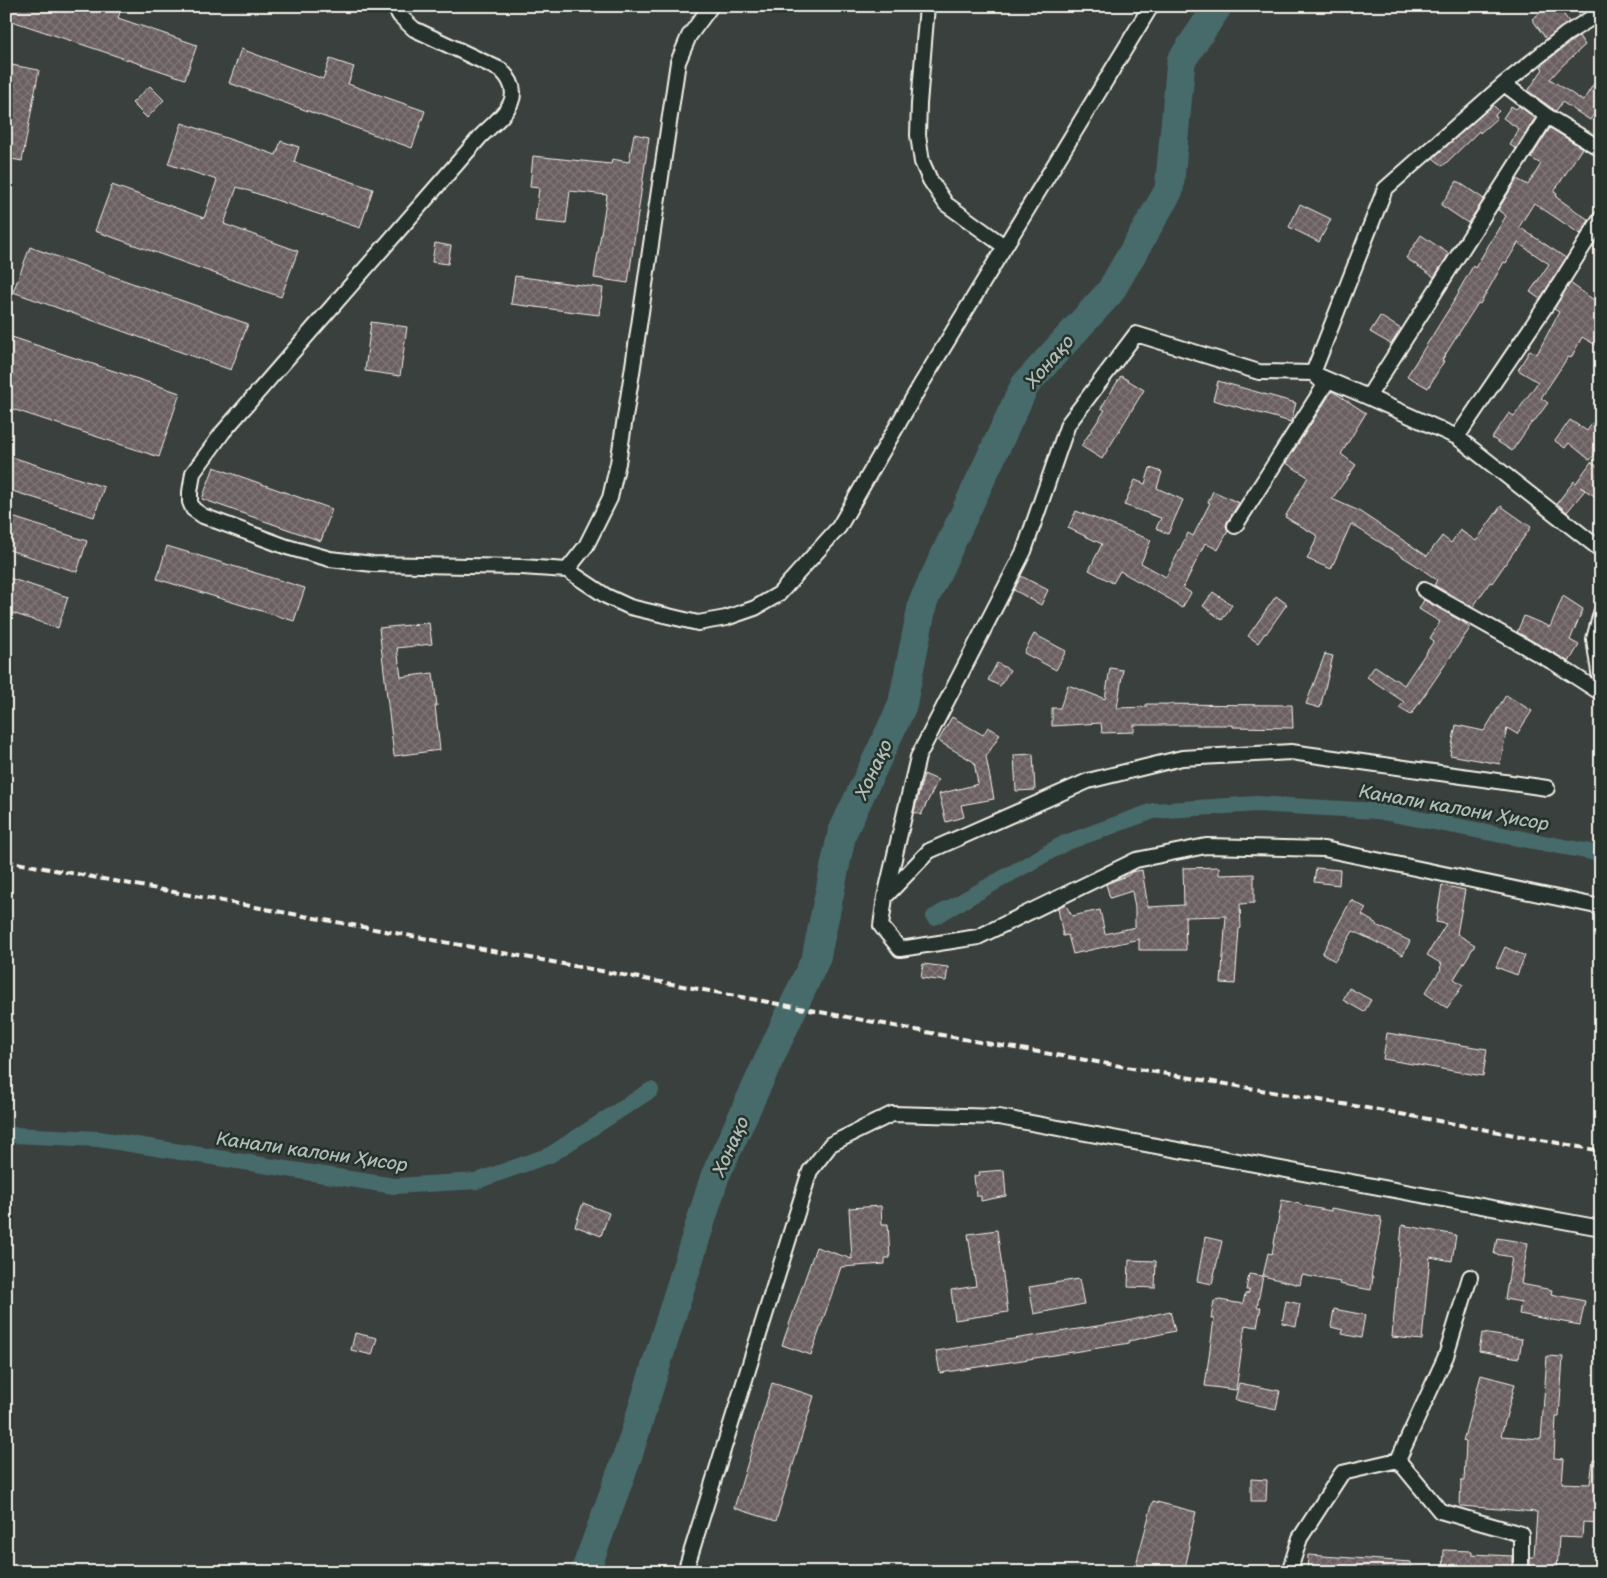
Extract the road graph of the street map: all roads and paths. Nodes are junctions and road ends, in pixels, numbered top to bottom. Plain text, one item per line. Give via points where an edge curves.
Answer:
1 (394, 6) edge
2 (711, 6) edge
3 (927, 6) edge
4 (1151, 6) edge
5 (1601, 12) edge
6 (1504, 84) junction
7 (1547, 116) junction
8 (1601, 149) edge
9 (1601, 218) edge
10 (1004, 246) junction
11 (1313, 373) junction
12 (1368, 397) junction
13 (1457, 437) junction
14 (1235, 526) dead end
15 (1601, 550) edge
16 (567, 570) junction
17 (1424, 590) dead end
18 (1601, 613) edge
19 (1601, 685) edge
20 (1601, 693) edge
21 (1547, 788) dead end
22 (885, 897) junction
23 (1601, 907) edge
24 (1601, 1228) edge
25 (1470, 1277) dead end
26 (1398, 1460) junction
27 (685, 1572) edge
28 (1290, 1572) edge
29 (1521, 1572) edge

1 - 16 street via 414,29 501,70 513,87 512,100 223,432 193,473 190,502 193,509 203,516 330,559 373,564
2 - 16 street via 689,36 678,62 635,356 610,498 586,546
3 - 10 street via 918,135 922,162 946,204
4 - 10 street
5 - 6 street via 1566,34
6 - 7 street
6 - 11 street via 1385,189
7 - 8 street
7 - 12 street
9 - 13 street
10 - 16 street via 839,527 778,594 755,608 698,623 630,608
11 - 12 street
11 - 14 street via 1325,385
11 - 22 street via 1259,372 1136,334 1068,424 1024,551 918,757
12 - 13 street
13 - 15 street
17 - 20 street
18 - 19 street via 1594,639
21 - 22 street via 1291,752 1182,758 1088,781 929,851
22 - 23 street via 881,926 900,949 978,937 1136,860 1206,846 1324,849
24 - 27 street via 999,1117 892,1114 831,1144 810,1171
25 - 26 street via 1446,1356
26 - 28 street via 1342,1473 1300,1538
26 - 29 street via 1440,1511 1521,1534

